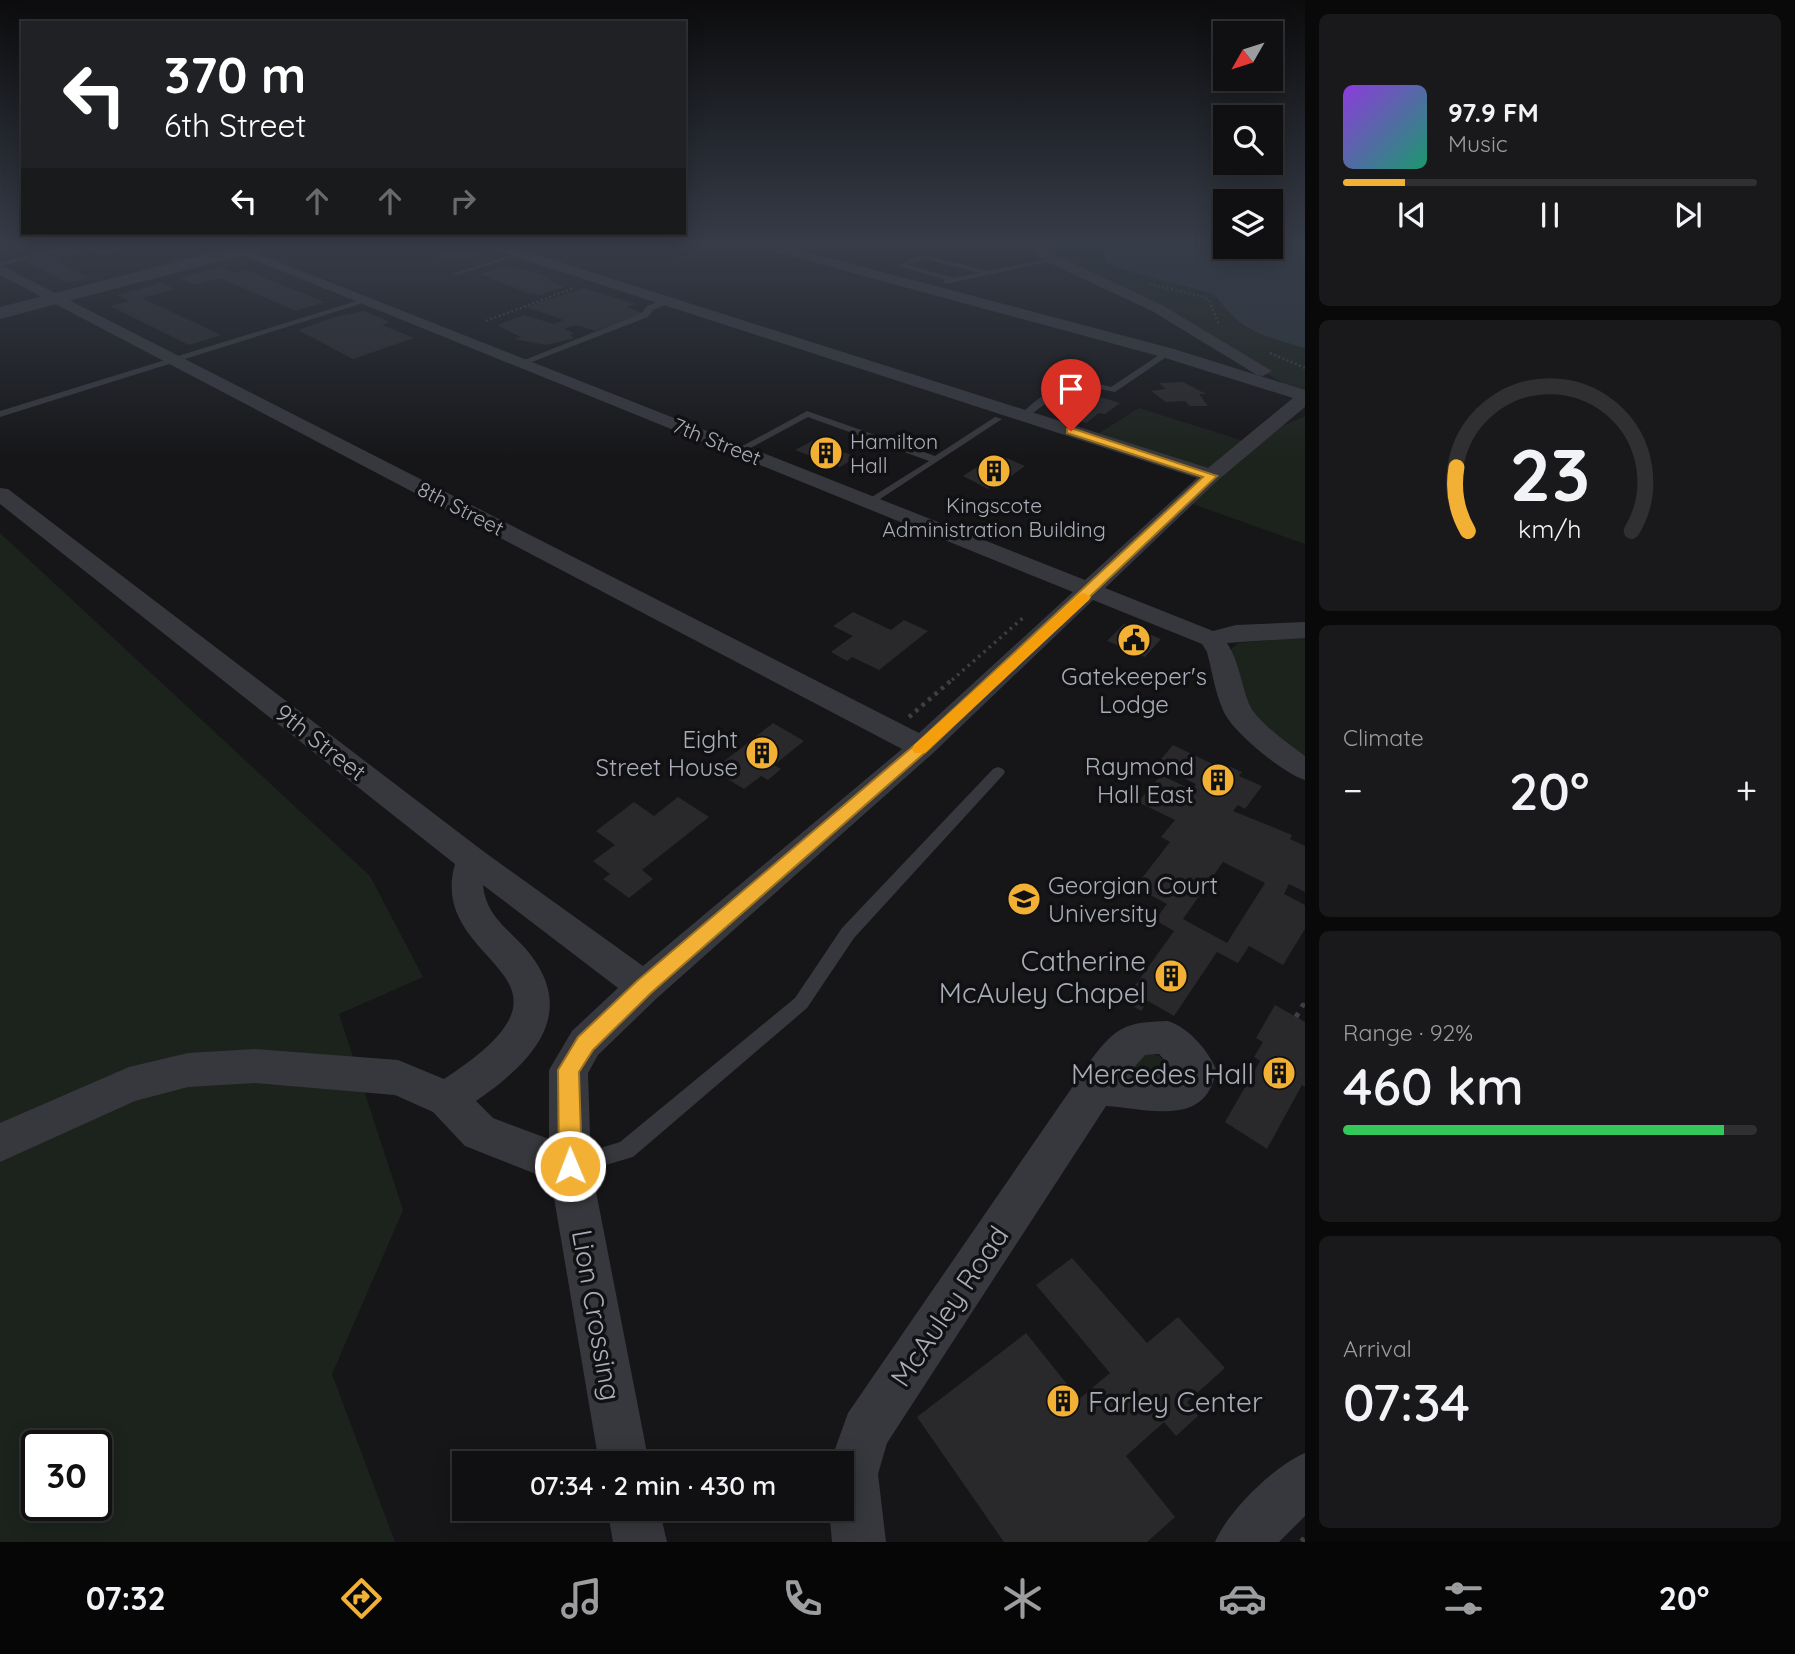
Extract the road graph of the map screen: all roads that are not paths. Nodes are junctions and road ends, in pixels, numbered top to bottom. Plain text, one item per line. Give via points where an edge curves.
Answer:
1 (91, 316) edge
2 (318, 316) edge
3 (403, 316) edge
4 (643, 316) edge
5 (714, 316) edge
6 (1030, 316) edge
7 (1170, 316) edge
8 (1168, 353) junction
9 (176, 360) junction
10 (521, 363) junction
11 (1305, 397) edge
12 (0, 414) edge
13 (1023, 415) junction
14 (998, 419) dead end
15 (740, 450) junction
16 (936, 460) junction
17 (1211, 476) junction
18 (0, 494) edge
19 (871, 502) junction
20 (1091, 590) junction
21 (1305, 631) edge
22 (1211, 639) junction
23 (922, 747) junction
24 (1305, 770) edge
25 (998, 772) dead end
26 (472, 860) junction
27 (644, 987) junction
28 (1097, 1087) dead end
29 (447, 1099) junction
30 (0, 1143) edge
31 (570, 1166) junction
32 (622, 1451) edge
33 (1305, 1479) edge
34 (636, 1521) edge
35 (640, 1542) edge
36 (859, 1542) edge
37 (1242, 1542) edge

1 - 9 street, 8th Street
2 - 9 lane
3 - 10 street, 7th Street
4 - 10 lane
5 - 13 street
6 - 8 street
7 - 11 street
8 - 11 street
8 - 13 lane via 1112,390 1089,384 1065,387
9 - 12 lane
9 - 23 street, 8th Street
10 - 15 street, 7th Street
11 - 17 street, Lion Crossing
13 - 17 street
14 - 16 lane
15 - 16 lane via 807,414
15 - 19 street, 7th Street
16 - 19 lane
17 - 20 street, Lion Crossing
18 - 26 street, 9th Street
19 - 20 street, 7th Street
20 - 22 street, 7th Street
20 - 23 street, Lion Crossing
21 - 22 street via 1236,633
22 - 24 street via 1220,652 1237,711 1275,749
23 - 27 street, Lion Crossing
25 - 31 lane via 848,933 801,1003 626,1150
26 - 27 street, 9th Street
26 - 29 street via 466,888 478,921 519,966 533,990 533,1014 526,1031 486,1073
27 - 31 street, Lion Crossing via 586,1043 568,1070
28 - 36 street, McAuley Road via 866,1431 852,1474
29 - 30 street via 398,1078 255,1066 188,1070 129,1085
29 - 31 street via 479,1132
31 - 32 street, Lion Crossing
33 - 37 street
34 - 35 street

